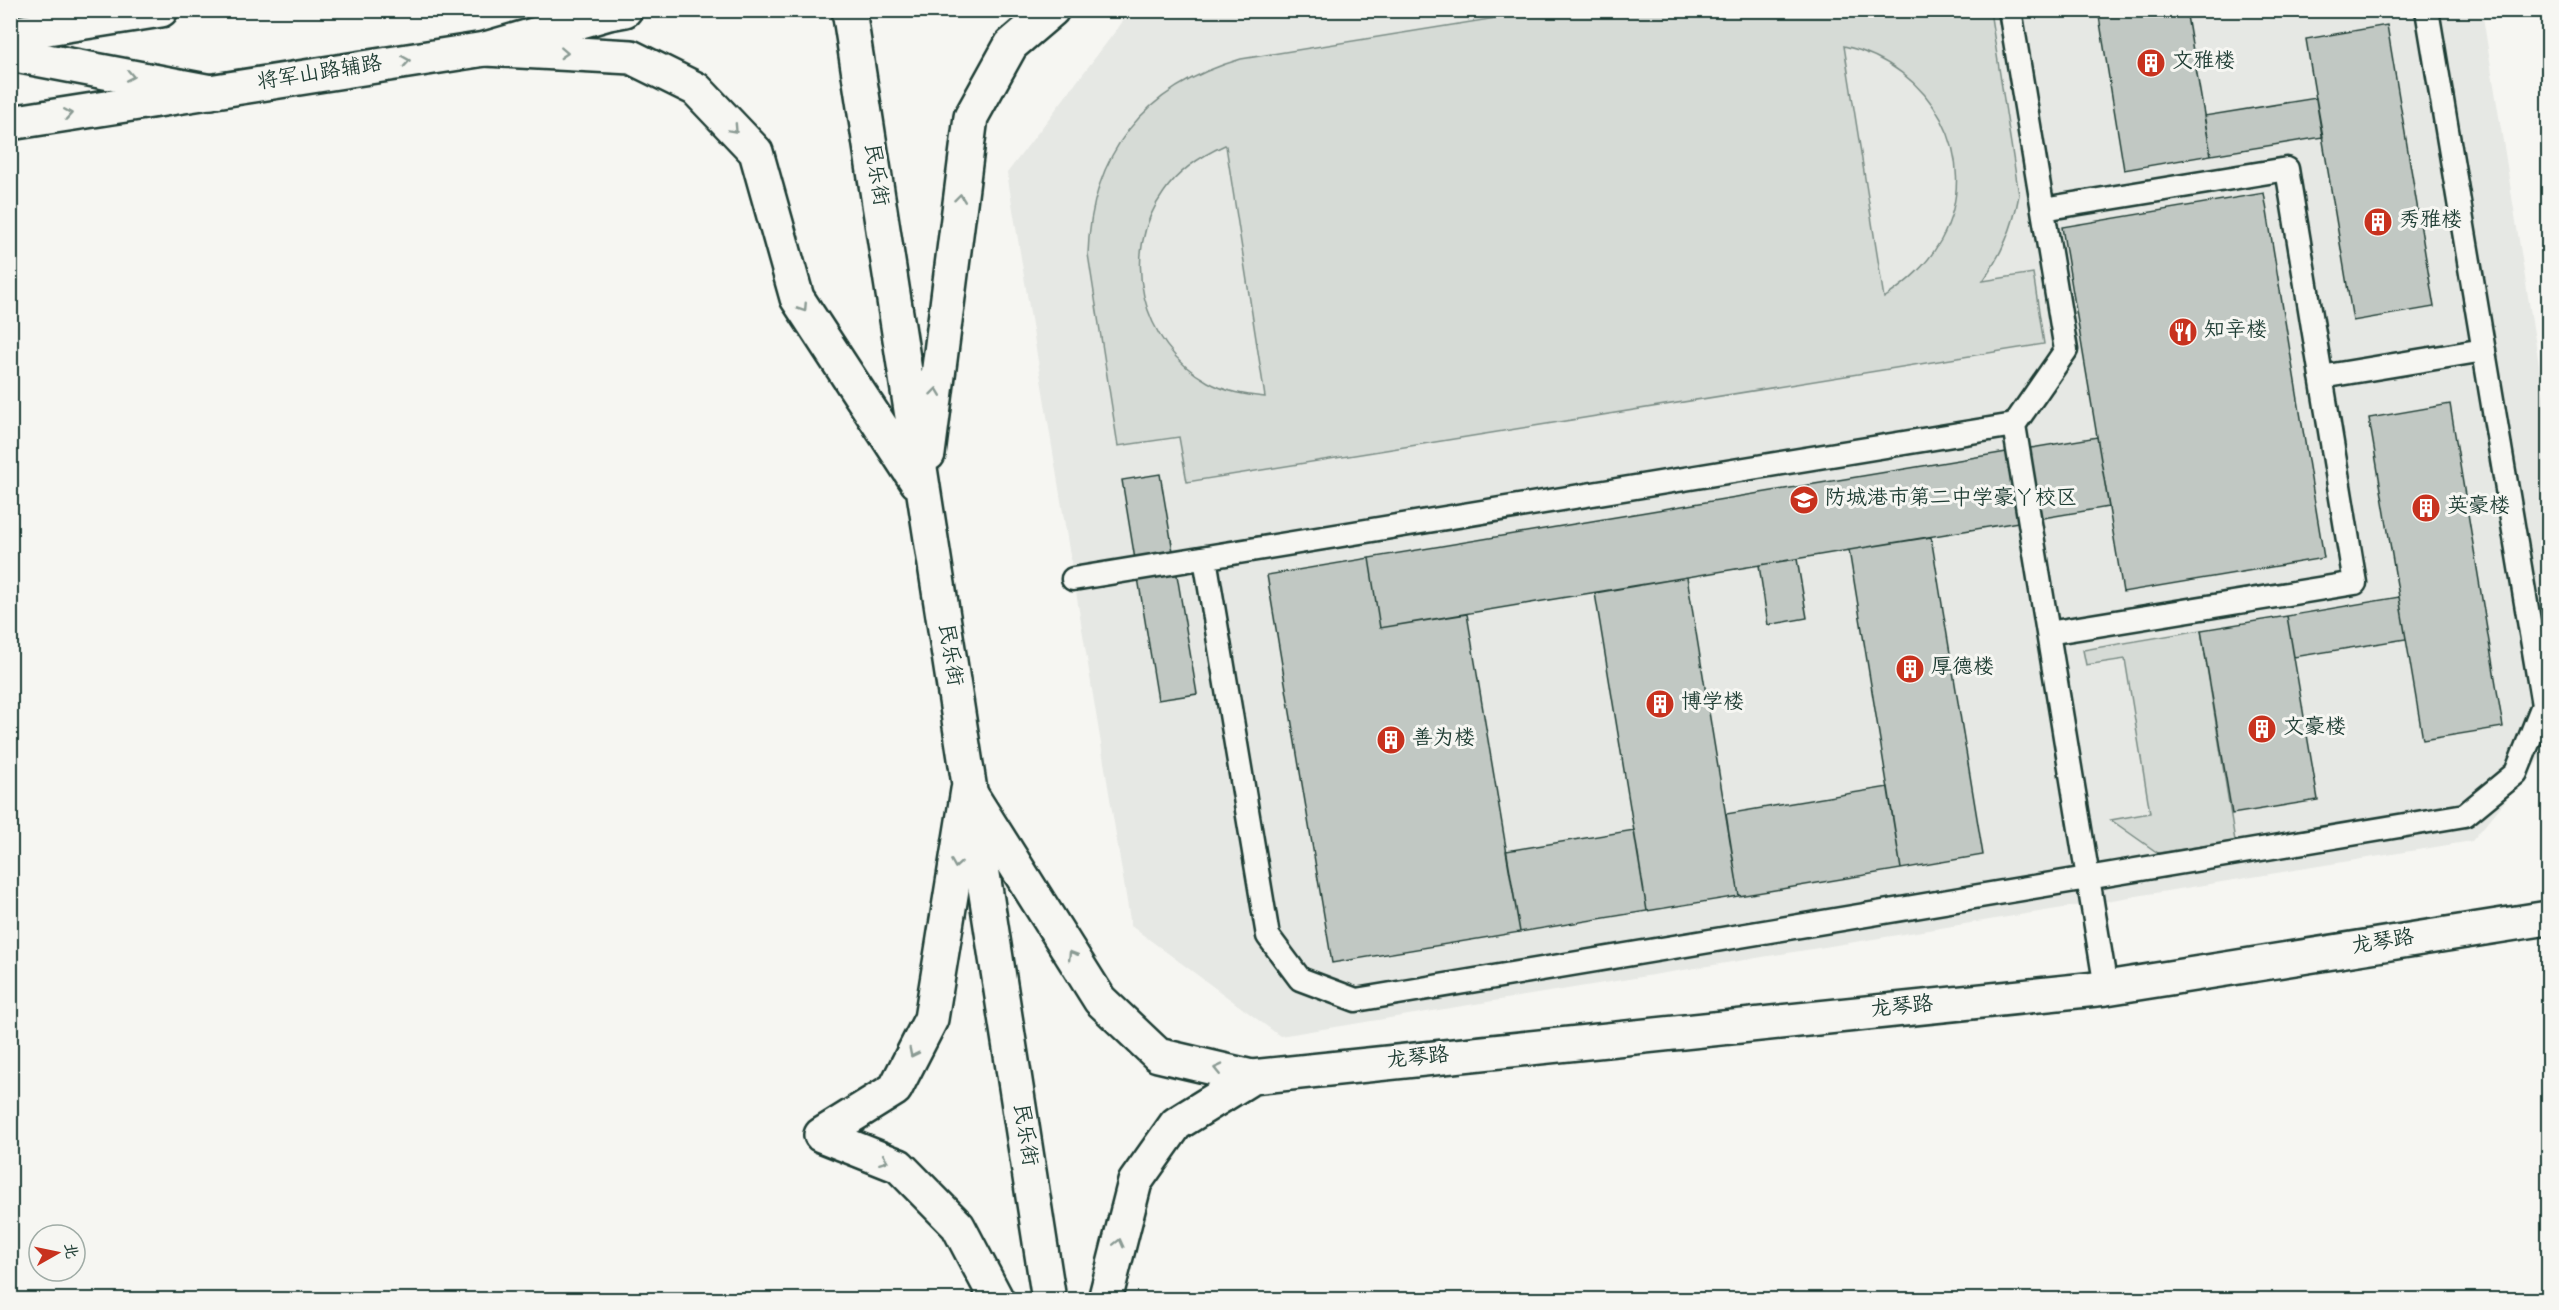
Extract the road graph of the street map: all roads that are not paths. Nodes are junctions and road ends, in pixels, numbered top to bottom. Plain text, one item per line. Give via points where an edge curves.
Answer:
1 (161, 10) edge
2 (625, 10) edge
3 (849, 10) edge
4 (1052, 10) edge
5 (2010, 10) edge
6 (2427, 10) edge
7 (10, 34) edge
8 (485, 49) junction
9 (10, 54) edge
10 (211, 92) junction
11 (10, 123) edge
12 (2043, 209) junction
13 (2484, 350) junction
14 (2321, 376) junction
15 (2014, 424) junction
16 (923, 491) junction
17 (1205, 558) junction
18 (1073, 579) dead end
19 (2048, 633) junction
20 (969, 789) junction
21 (2088, 877) junction
22 (2548, 918) edge
23 (2106, 988) junction
24 (1252, 1077) junction
25 (997, 1299) edge
26 (1049, 1299) edge
27 (1105, 1299) edge

1 - 7 street
2 - 8 street, 将军山路辅路
3 - 16 street, 民乐街
16 -> 4 street via 971,117 1011,45
5 - 12 lane
6 - 13 lane
10 -> 8 street, 将军山路辅路
8 -> 16 street via 631,57 696,89 756,152 797,298
9 -> 10 street
11 -> 10 street, 将军山路辅路
12 - 14 lane via 2287,169
12 - 15 lane via 2066,350
13 - 14 lane
13 - 21 lane via 2543,705 2516,773 2465,815
14 - 19 lane via 2355,583
15 - 17 lane
15 - 19 lane
16 - 20 street, 民乐街
17 - 18 lane
17 - 21 lane via 1268,936 1299,980 1356,1000
19 - 21 lane
24 -> 20 street via 1158,1055 1100,1000
20 -> 25 street via 931,1019 895,1089 821,1135 899,1166 958,1226
20 - 26 street, 民乐街
21 - 23 lane
22 - 23 street, 龙琴路
23 - 24 street, 龙琴路
27 -> 24 street via 1135,1182 1176,1124

